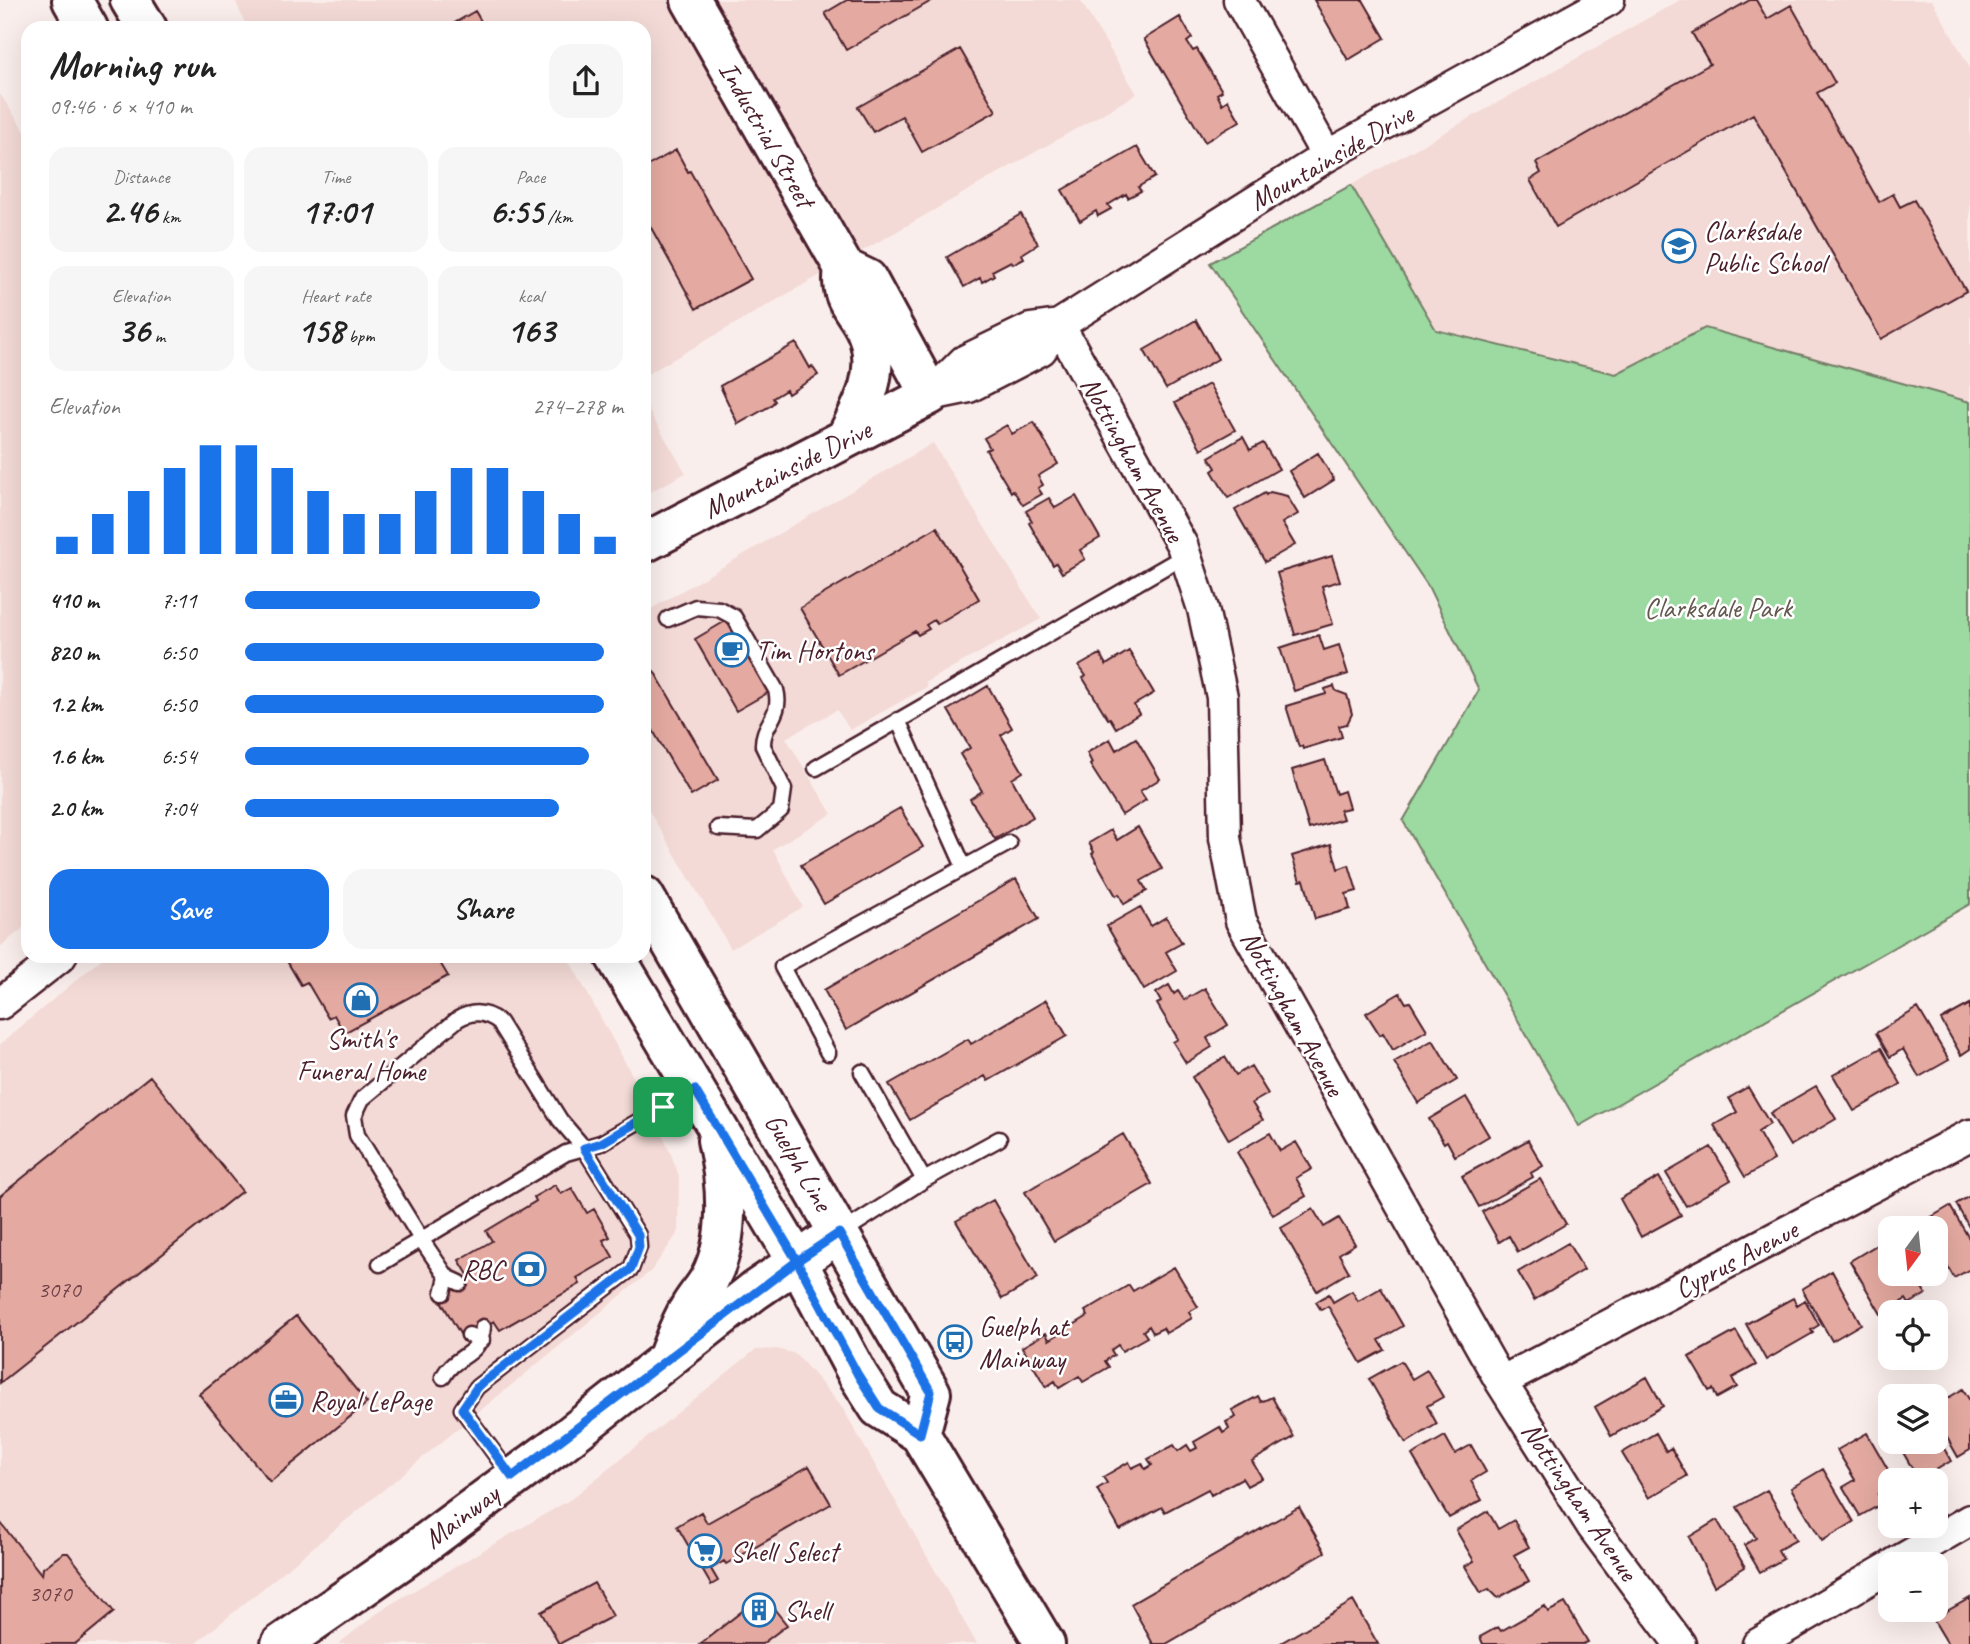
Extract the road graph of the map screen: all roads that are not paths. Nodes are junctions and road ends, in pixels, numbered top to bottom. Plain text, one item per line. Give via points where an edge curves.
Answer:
1 (72, 0) edge
2 (131, 0) edge
3 (691, 0) edge
4 (1239, 0) edge
5 (1608, 0) edge
6 (1578, 8) edge
7 (84, 21) edge
8 (142, 21) edge
9 (1326, 156) junction
10 (844, 268) junction
11 (1059, 325) junction
12 (930, 395) junction
13 (846, 438) junction
14 (651, 539) edge
15 (1184, 556) junction
16 (668, 619) dead end
17 (898, 720) junction
18 (816, 768) dead end
19 (718, 828) dead end
20 (1009, 843) dead end
21 (964, 867) junction
22 (651, 908) edge
23 (52, 963) edge
24 (619, 963) edge
25 (0, 1004) edge
26 (828, 1053) dead end
27 (862, 1072) dead end
28 (699, 1096) junction
29 (1970, 1135) edge
30 (999, 1139) dead end
31 (584, 1148) junction
32 (924, 1180) junction
33 (839, 1233) junction
34 (421, 1238) junction
35 (797, 1261) junction
36 (380, 1264) dead end
37 (443, 1293) dead end
38 (478, 1334) dead end
39 (665, 1362) junction
40 (443, 1377) dead end
41 (1502, 1382) junction
42 (920, 1434) junction
43 (512, 1477) junction
44 (1970, 1520) edge
45 (1916, 1552) edge
46 (1878, 1574) edge
47 (1038, 1639) edge
48 (281, 1644) edge
49 (1679, 1644) edge
50 (1758, 1644) edge

1 - 7 main road
2 - 8 main road
3 - 10 main road, Industrial Street
4 - 9 street
5 - 6 street, Mountainside Drive
6 - 9 street, Mountainside Drive
9 - 11 street, Mountainside Drive
10 - 12 main road, Industrial Street via 867,279
10 - 13 main road, Industrial Street via 841,286 869,337 873,374
11 - 12 street, Mountainside Drive via 1041,350 969,387
11 - 15 street, Nottingham Avenue
12 - 13 main road, Mountainside Drive
13 - 14 main road, Mountainside Drive
15 - 17 lane
15 - 41 street, Nottingham Avenue via 1203,609 1222,697 1224,838 1241,921
16 - 19 lane via 696,607 719,609 734,617 779,700 763,746 784,789 781,810 757,830
17 - 18 lane
17 - 21 lane
20 - 21 lane
21 - 26 lane via 782,967
22 - 33 main road, Guelph Line
23 - 25 street
24 - 28 main road, Guelph Line
27 - 32 lane
28 - 31 lane
28 - 35 main road, Guelph Line
28 - 39 main road via 718,1141 723,1228 716,1264
29 - 41 street, Cyprus Avenue
30 - 32 lane
31 - 34 lane via 566,1153
31 - 34 lane via 560,1121 499,1022 484,1013 466,1014 362,1099 354,1116 357,1135
31 - 43 lane via 638,1235 636,1259 631,1269 477,1387 462,1409
32 - 33 lane
33 - 35 main road, Mainway
33 - 42 main road, Guelph Line via 931,1392
34 - 36 lane
34 - 37 lane via 453,1280
35 - 39 main road, Mainway
35 - 42 main road, Guelph Line via 879,1408
38 - 40 lane via 477,1348
39 - 43 main road, Mainway
41 - 49 street, Nottingham Avenue via 1592,1525
42 - 47 main road, Guelph Line
43 - 48 main road, Mainway
44 - 45 street
46 - 50 street

